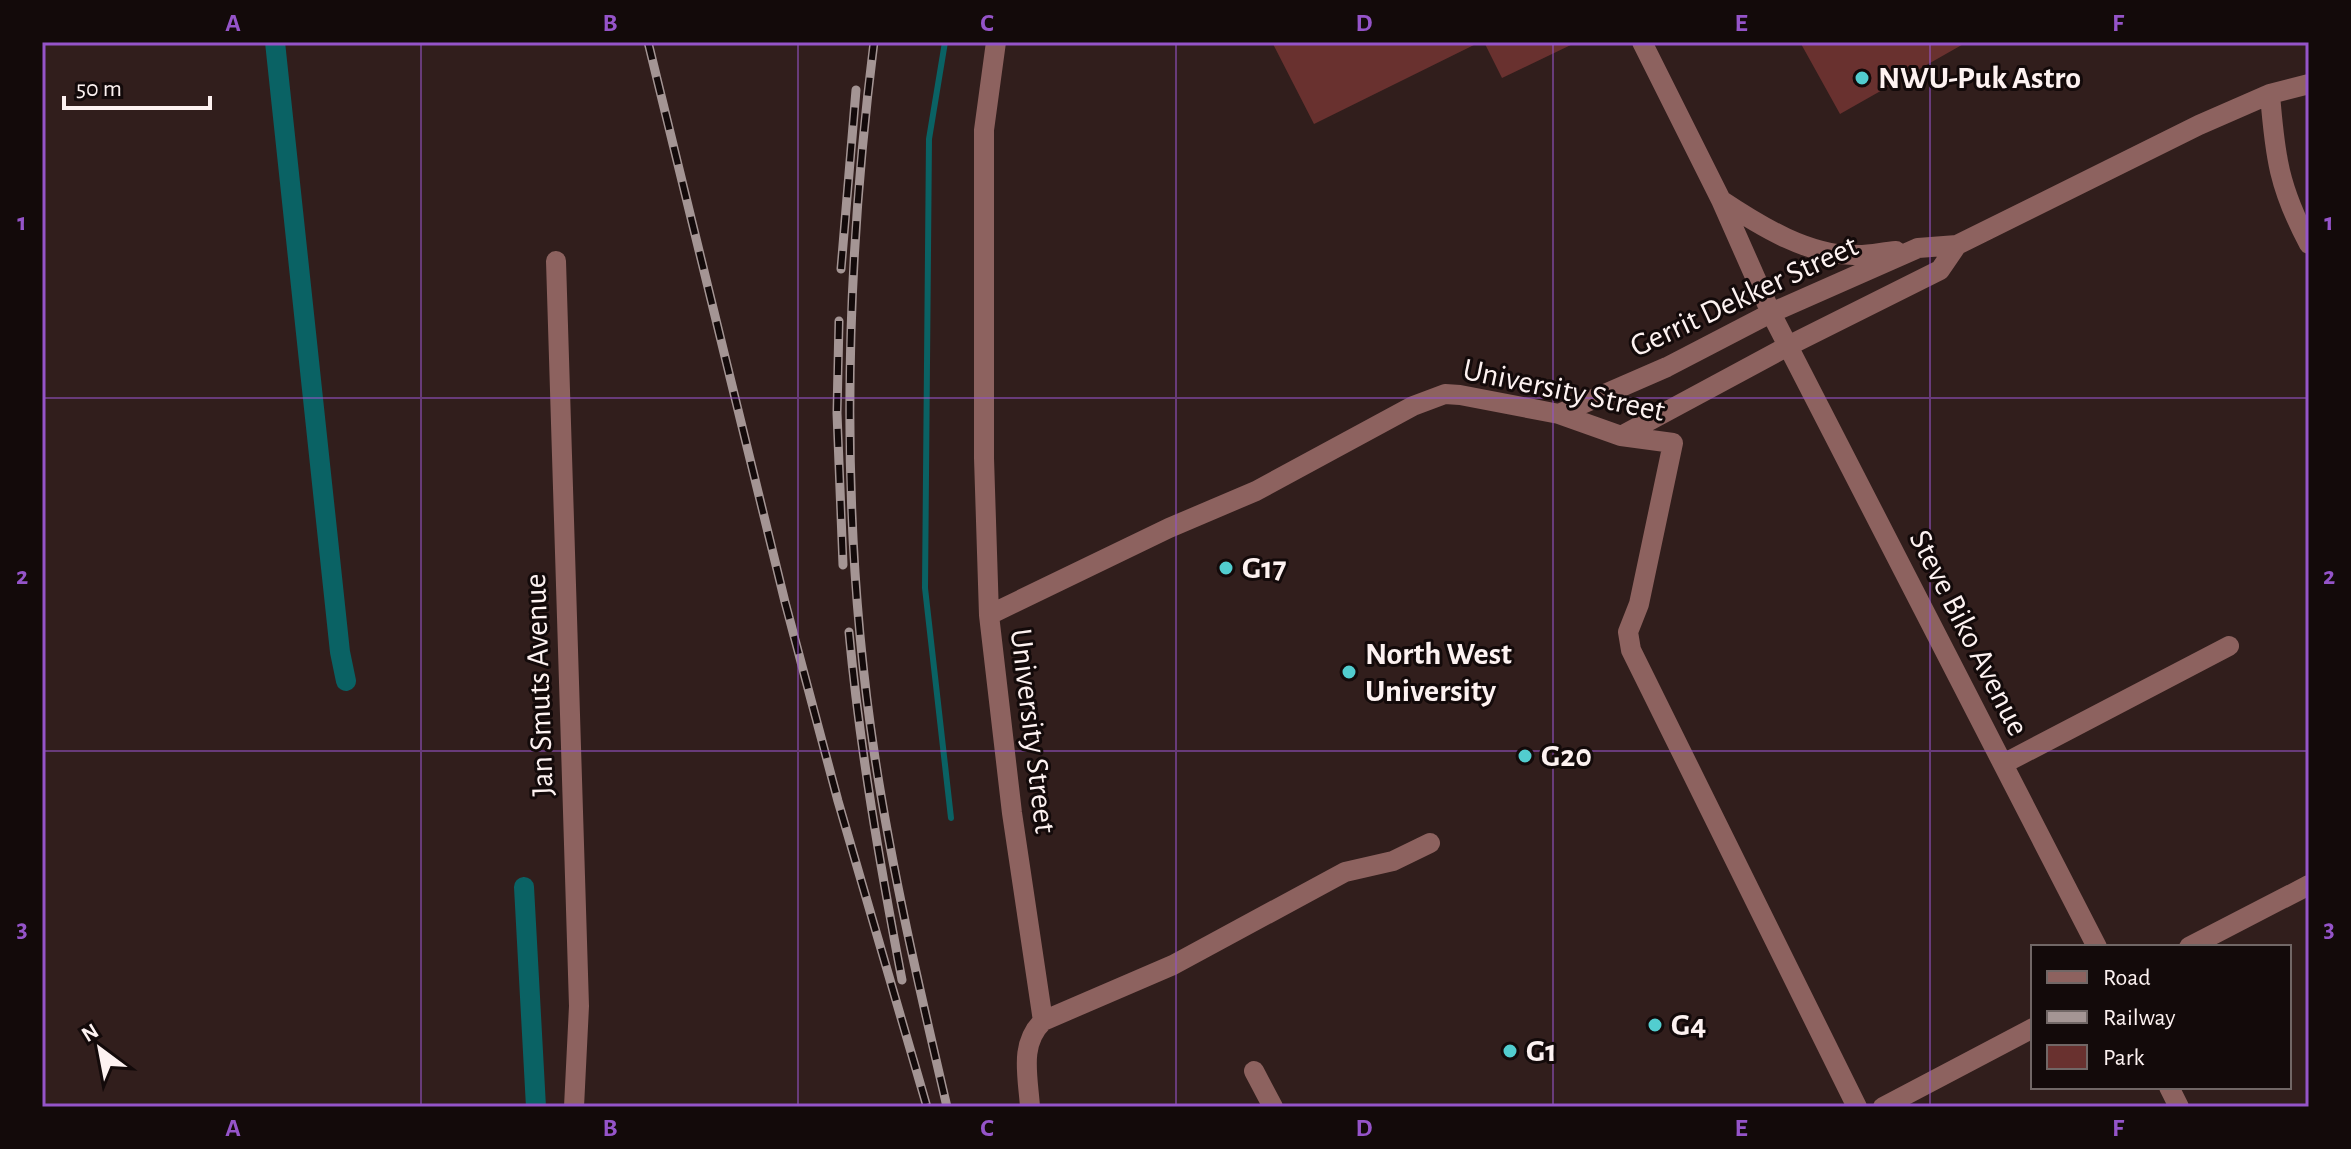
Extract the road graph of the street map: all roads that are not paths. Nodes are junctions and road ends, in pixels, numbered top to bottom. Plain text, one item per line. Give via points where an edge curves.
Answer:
1 (996, 42) edge
2 (1642, 42) edge
3 (2309, 84) edge
4 (2270, 94) junction
5 (1721, 200) junction
6 (2309, 244) edge
7 (1957, 245) junction
8 (1918, 248) junction
9 (556, 261) dead end
10 (1771, 313) junction
11 (1788, 346) junction
12 (1559, 414) junction
13 (1621, 436) junction
14 (989, 615) junction
15 (2229, 646) dead end
16 (2003, 764) junction
17 (1430, 843) dead end
18 (2309, 885) edge
19 (2096, 945) edge
20 (2193, 945) edge
21 (1043, 1021) junction
22 (2031, 1029) edge
23 (1254, 1071) dead end
24 (2170, 1089) edge
25 (574, 1107) edge
26 (1030, 1107) edge
27 (1273, 1107) edge
28 (1857, 1107) edge
29 (1883, 1107) edge
30 (2179, 1107) edge

1 - 14 street via 984,130
2 - 5 street, Steve Biko Avenue
3 - 4 street, Gerrit Dekker Street
4 - 6 street via 2280,178
4 - 7 street, Gerrit Dekker Street
5 - 8 street via 1754,222 1820,251 1856,256
5 - 10 street, Steve Biko Avenue
7 - 8 street, Gerrit Dekker Street
7 - 11 street, Gerrit Dekker Street via 1940,270
8 - 10 street, Gerrit Dekker Street
9 - 25 street, Jan Smuts Avenue via 579,1006
10 - 11 street, Steve Biko Avenue
10 - 12 street, Gerrit Dekker Street via 1667,367
11 - 13 street, Gerrit Dekker Street
11 - 16 street, Steve Biko Avenue
12 - 13 street, University Street
12 - 14 street, University Street via 1460,395 1430,399 1256,491
13 - 28 street, University Street via 1673,443 1639,604 1628,632 1631,650
14 - 21 street, University Street
15 - 16 street
16 - 19 street, Steve Biko Avenue
17 - 21 street via 1393,861 1345,872 1173,965
18 - 20 street
21 - 26 street via 1033,1030 1026,1054
22 - 29 street
23 - 27 street
24 - 30 street

